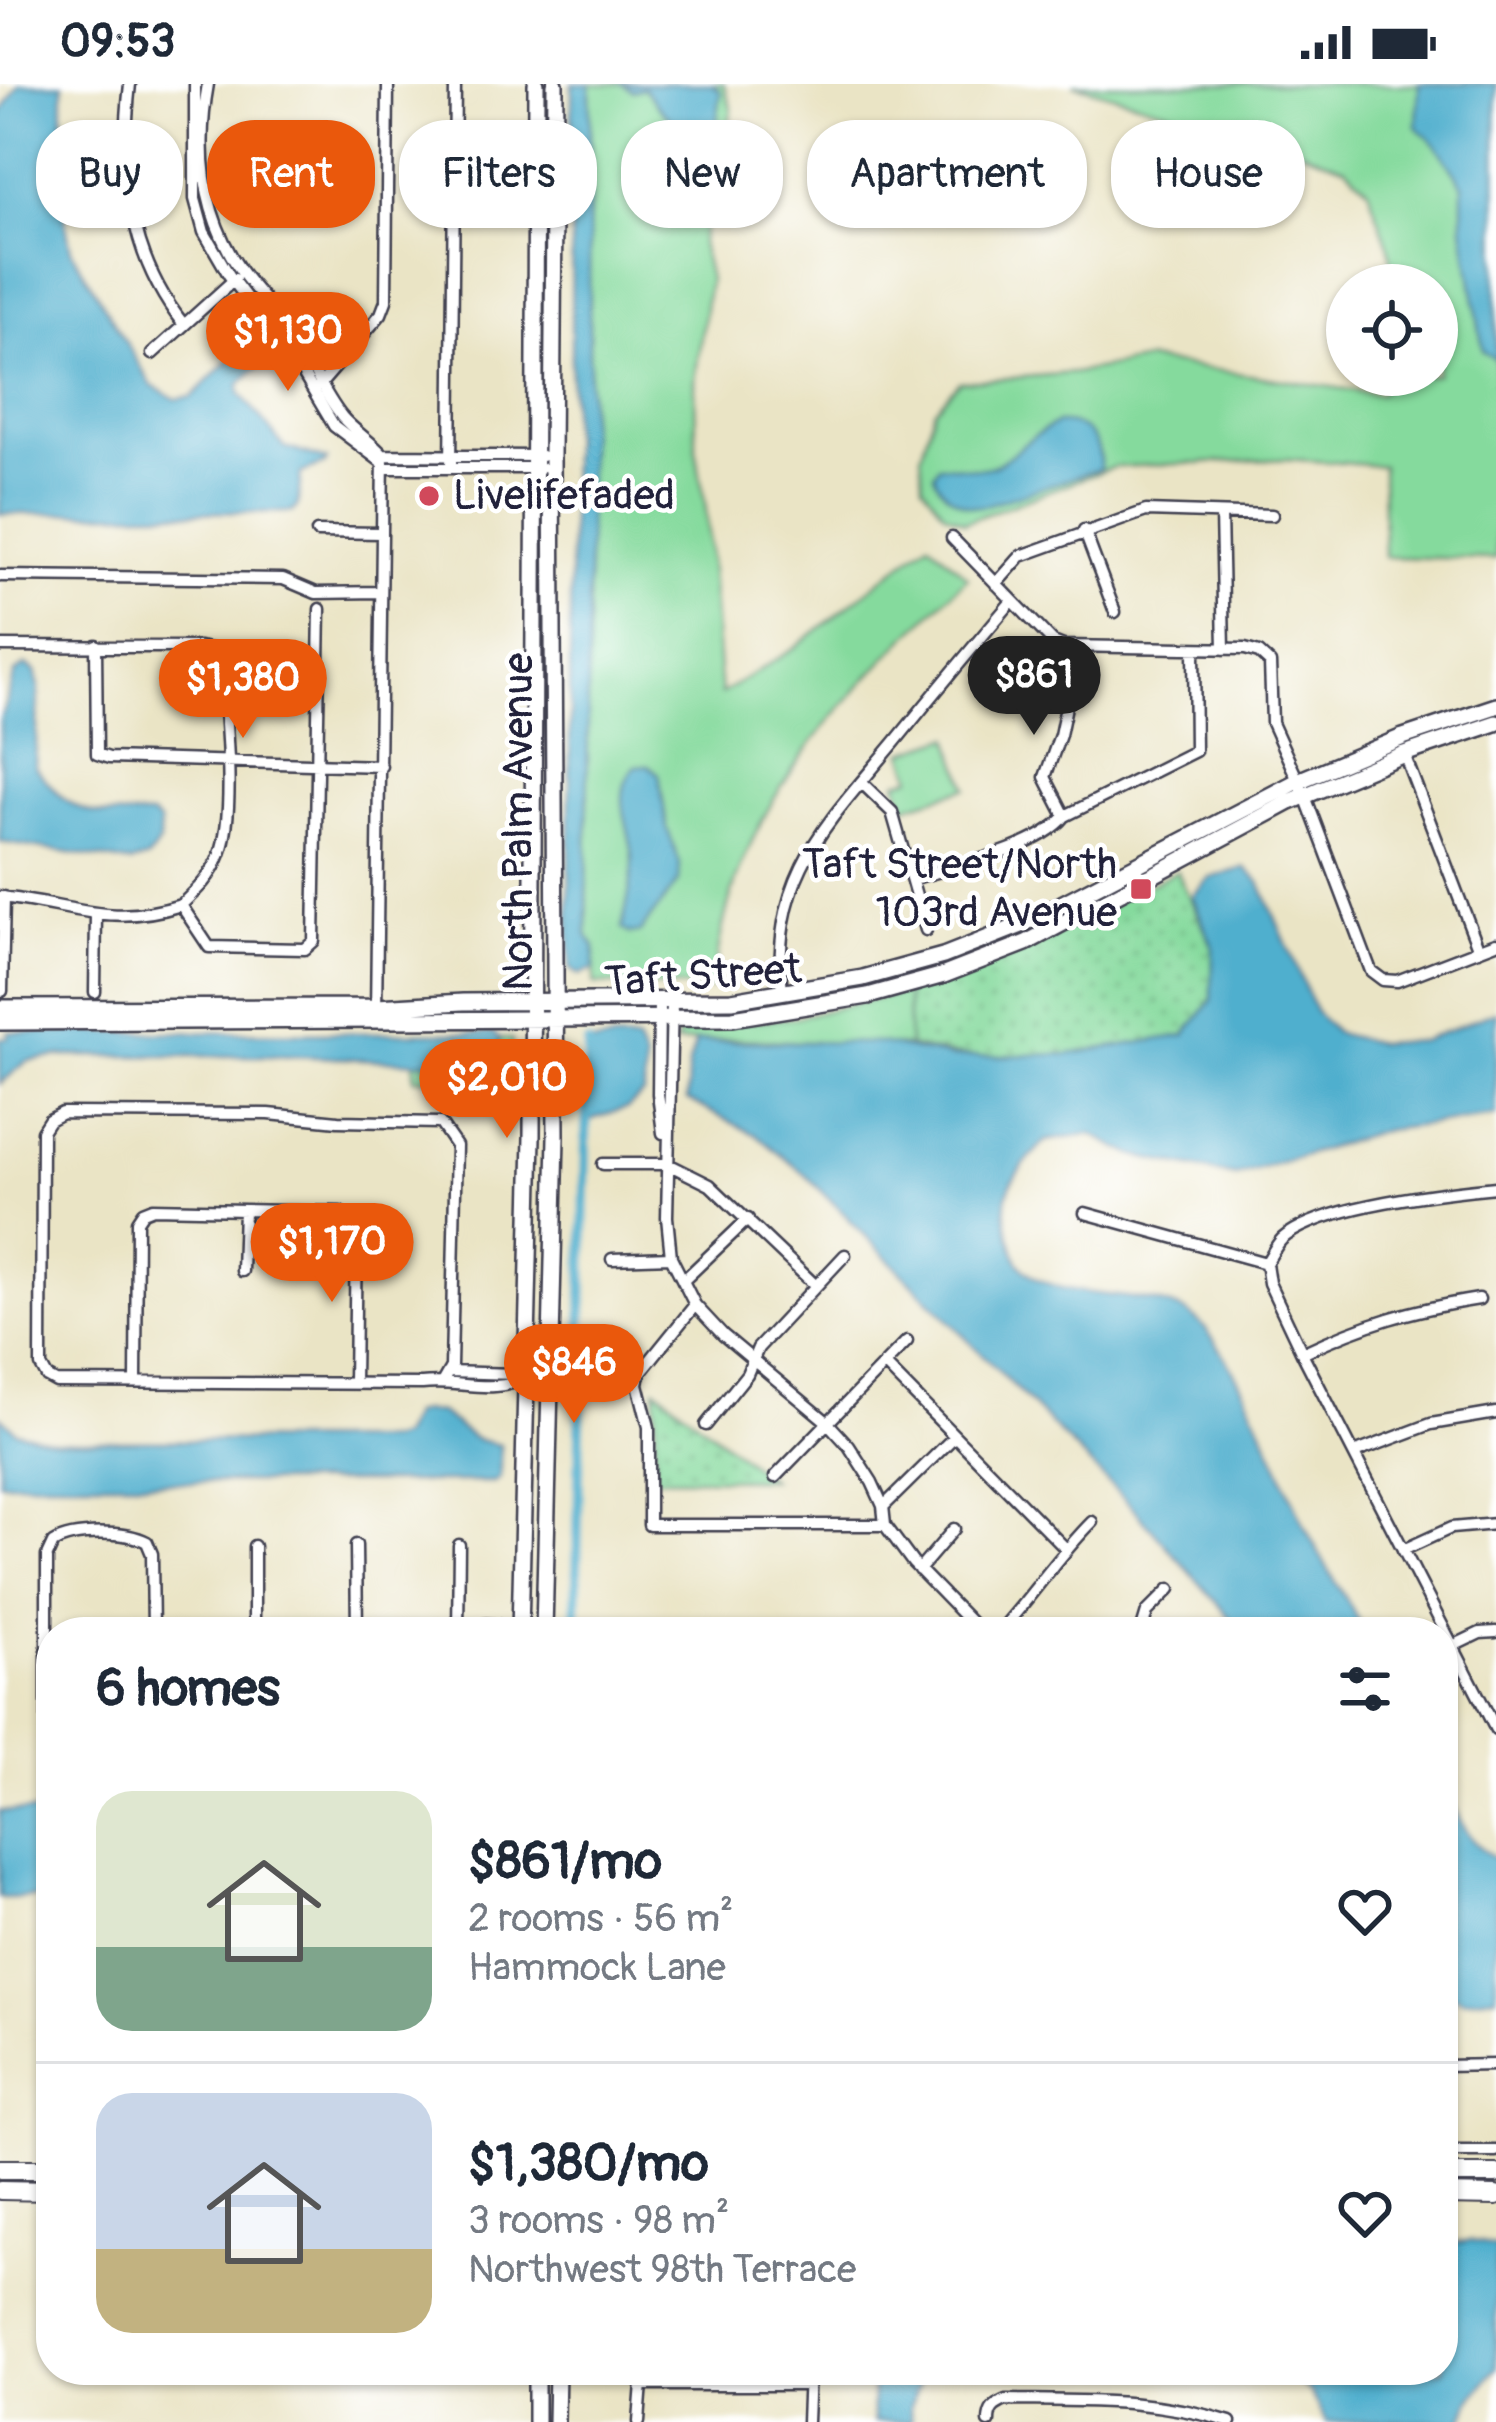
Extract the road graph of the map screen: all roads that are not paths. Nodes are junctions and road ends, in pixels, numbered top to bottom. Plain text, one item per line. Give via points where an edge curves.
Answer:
1 (130, 84) edge
2 (195, 84) edge
3 (208, 84) edge
4 (388, 84) edge
5 (455, 84) edge
6 (536, 84) edge
7 (555, 84) edge
8 (454, 120) edge
9 (536, 120) edge
10 (453, 228) edge
11 (535, 228) edge
12 (237, 277) junction
13 (184, 326) junction
14 (152, 354) dead end
15 (317, 387) junction
16 (383, 462) junction
17 (451, 462) junction
18 (534, 462) junction
19 (553, 462) junction
20 (1221, 514) junction
21 (1272, 515) dead end
22 (1084, 530) junction
23 (317, 532) dead end
24 (381, 533) junction
25 (952, 538) dead end
26 (0, 576) edge
27 (996, 584) junction
28 (380, 592) junction
29 (1012, 601) junction
30 (320, 609) dead end
31 (1115, 612) dead end
32 (534, 639) junction
33 (553, 640) junction
34 (96, 645) junction
35 (0, 646) edge
36 (1078, 649) junction
37 (1194, 649) junction
38 (1224, 649) junction
39 (1496, 706) edge
40 (1496, 723) edge
41 (1404, 754) junction
42 (226, 764) junction
43 (318, 764) junction
44 (381, 766) junction
45 (861, 782) junction
46 (1301, 788) junction
47 (1065, 816) junction
48 (912, 879) junction
49 (2, 897) edge
50 (181, 905) junction
51 (96, 913) junction
52 (926, 930) dead end
53 (1496, 943) edge
54 (1479, 950) junction
55 (2, 991) edge
56 (95, 992) dead end
57 (782, 993) junction
58 (533, 1001) junction
59 (556, 1001) junction
60 (665, 1001) junction
61 (0, 1008) edge
62 (376, 1015) junction
63 (533, 1020) junction
64 (556, 1020) junction
65 (665, 1020) junction
66 (0, 1022) edge
67 (604, 1164) dead end
68 (668, 1164) junction
69 (1496, 1187) edge
70 (244, 1210) junction
71 (1085, 1213) dead end
72 (748, 1220) junction
73 (845, 1255) dead end
74 (671, 1257) junction
75 (612, 1259) dead end
76 (1266, 1263) junction
77 (242, 1271) dead end
78 (685, 1280) junction
79 (815, 1285) junction
80 (1479, 1300) dead end
81 (695, 1305) junction
82 (908, 1341) dead end
83 (1302, 1353) junction
84 (754, 1359) junction
85 (884, 1364) junction
86 (448, 1372) junction
87 (550, 1375) junction
88 (526, 1377) junction
89 (136, 1382) junction
90 (354, 1382) junction
91 (1496, 1413) edge
92 (826, 1421) junction
93 (706, 1425) dead end
94 (954, 1437) junction
95 (1354, 1453) junction
96 (775, 1477) dead end
97 (883, 1507) junction
98 (1092, 1522) dead end
99 (1496, 1524) edge
100 (885, 1525) junction
101 (954, 1529) dead end
102 (356, 1545) dead end
103 (459, 1545) dead end
104 (254, 1546) dead end
105 (1065, 1548) junction
106 (1403, 1550) junction
107 (920, 1570) junction
108 (1170, 1589) dead end
109 (47, 1617) edge
110 (153, 1617) edge
111 (254, 1617) edge
112 (357, 1617) edge
113 (456, 1617) edge
114 (519, 1617) edge
115 (544, 1617) edge
116 (965, 1617) edge
117 (1013, 1617) edge
118 (1146, 1617) edge
119 (1438, 1617) edge
120 (1496, 1631) edge
121 (1458, 1644) edge
122 (1458, 1656) edge
123 (1496, 1730) edge
124 (1496, 2065) edge
125 (1458, 2066) edge
126 (1458, 2151) edge
127 (1496, 2151) edge
128 (0, 2169) edge
129 (36, 2169) edge
130 (1458, 2174) edge
131 (1496, 2174) edge
132 (0, 2190) edge
133 (36, 2191) edge
134 (1458, 2195) edge
135 (1496, 2195) edge
136 (536, 2385) edge
137 (556, 2385) edge
138 (643, 2385) joint
139 (809, 2385) joint
140 (536, 2422) edge
141 (556, 2422) edge
142 (639, 2422) edge
143 (807, 2422) edge
144 (989, 2422) edge
145 (1230, 2422) edge

1 - 13 street via 134,227
2 - 12 street via 195,200 204,232
3 - 12 street via 208,206
4 - 15 street via 386,301
5 - 8 street
6 - 9 main road, North Palm Avenue
7 - 19 main road, North Palm Avenue
10 - 17 street
11 - 18 main road, North Palm Avenue
12 - 13 street
12 - 15 street
13 - 14 street
15 - 16 street via 334,426
16 - 17 street
16 - 24 street
17 - 18 street
18 - 19 street
18 - 32 main road, North Palm Avenue
19 - 33 main road, North Palm Avenue
20 - 21 street
20 - 22 street via 1146,511
20 - 38 street
22 - 27 street via 1022,556
22 - 31 street
23 - 24 street
24 - 28 street
25 - 27 street
26 - 28 street via 283,579 316,593
27 - 29 street
28 - 44 street
29 - 36 street via 1053,642
29 - 45 street
30 - 43 street
32 - 33 street
32 - 58 main road, North Palm Avenue
33 - 59 main road, North Palm Avenue
34 - 35 street
34 - 42 street via 215,650
34 - 42 street via 97,754
36 - 37 street
36 - 47 street via 1045,777
37 - 38 street
37 - 47 street via 1195,751
38 - 46 street via 1251,650 1270,663 1272,723
39 - 46 main road, Taft Street via 1403,737
40 - 41 main road, Taft Street
41 - 46 main road, Taft Street
41 - 54 street
42 - 43 street
42 - 50 street via 223,850
43 - 44 street
43 - 50 street via 314,941 305,949 209,947
44 - 62 street
45 - 48 street via 892,812
45 - 57 street via 811,844 794,884 784,912
46 - 54 street via 1371,971 1397,981
46 - 57 main road, Taft Street via 1019,926 923,962
46 - 65 main road, Taft Street via 1033,940 949,973 791,1011
47 - 48 street via 1032,839
48 - 52 street
49 - 51 street
49 - 55 street
50 - 51 street via 146,916
51 - 56 street
53 - 54 street
57 - 60 main road, Taft Street
58 - 59 main road, Taft Street
58 - 62 main road, Taft Street
58 - 63 main road, North Palm Avenue
59 - 60 main road, Taft Street
59 - 64 main road, North Palm Avenue
60 - 65 street
61 - 62 main road, Taft Street
62 - 63 main road, Taft Street
62 - 66 main road, Taft Street
63 - 64 main road, Taft Street
63 - 88 main road, North Palm Avenue
64 - 65 main road, Taft Street
64 - 87 main road, North Palm Avenue
65 - 68 street via 658,1094
67 - 68 street
68 - 72 street via 710,1185
68 - 74 street
69 - 76 street via 1391,1199 1309,1225 1282,1239
70 - 77 street
70 - 89 street via 153,1208 137,1221
70 - 90 street via 340,1212 351,1220
71 - 76 street
72 - 78 street
72 - 79 street
73 - 79 street
74 - 75 street
74 - 78 street
76 - 83 street
78 - 81 street
79 - 84 street
80 - 83 street via 1369,1322
81 - 84 street
81 - 100 street via 640,1372 650,1427 649,1525
82 - 85 street
83 - 95 street
84 - 92 street
84 - 93 street
85 - 92 street
85 - 94 street
86 - 88 street via 492,1368
86 - 88 street via 455,1386 512,1385
86 - 89 street via 456,1147 440,1123 62,1112 42,1131 41,1366 56,1382
86 - 90 street
87 - 88 street
87 - 115 main road, North Palm Avenue
88 - 114 main road, North Palm Avenue
89 - 90 street
91 - 95 street via 1431,1424
92 - 96 street
92 - 97 street
94 - 97 street
94 - 105 street
95 - 106 street
97 - 100 street
98 - 105 street
99 - 106 street via 1451,1528
100 - 107 street
101 - 107 street
102 - 112 street
103 - 113 street
104 - 111 street
105 - 117 street
106 - 119 street
107 - 116 street
108 - 118 street
109 - 110 street via 47,1556 56,1540 130,1536 147,1542 152,1554
120 - 121 street
122 - 123 street
124 - 125 street
126 - 127 street
128 - 129 main road
130 - 131 main road
132 - 133 main road
134 - 135 main road
136 - 140 main road
137 - 141 main road
138 - 139 street
138 - 142 street
139 - 143 street
144 - 145 street via 995,2405 1006,2401 1137,2402

